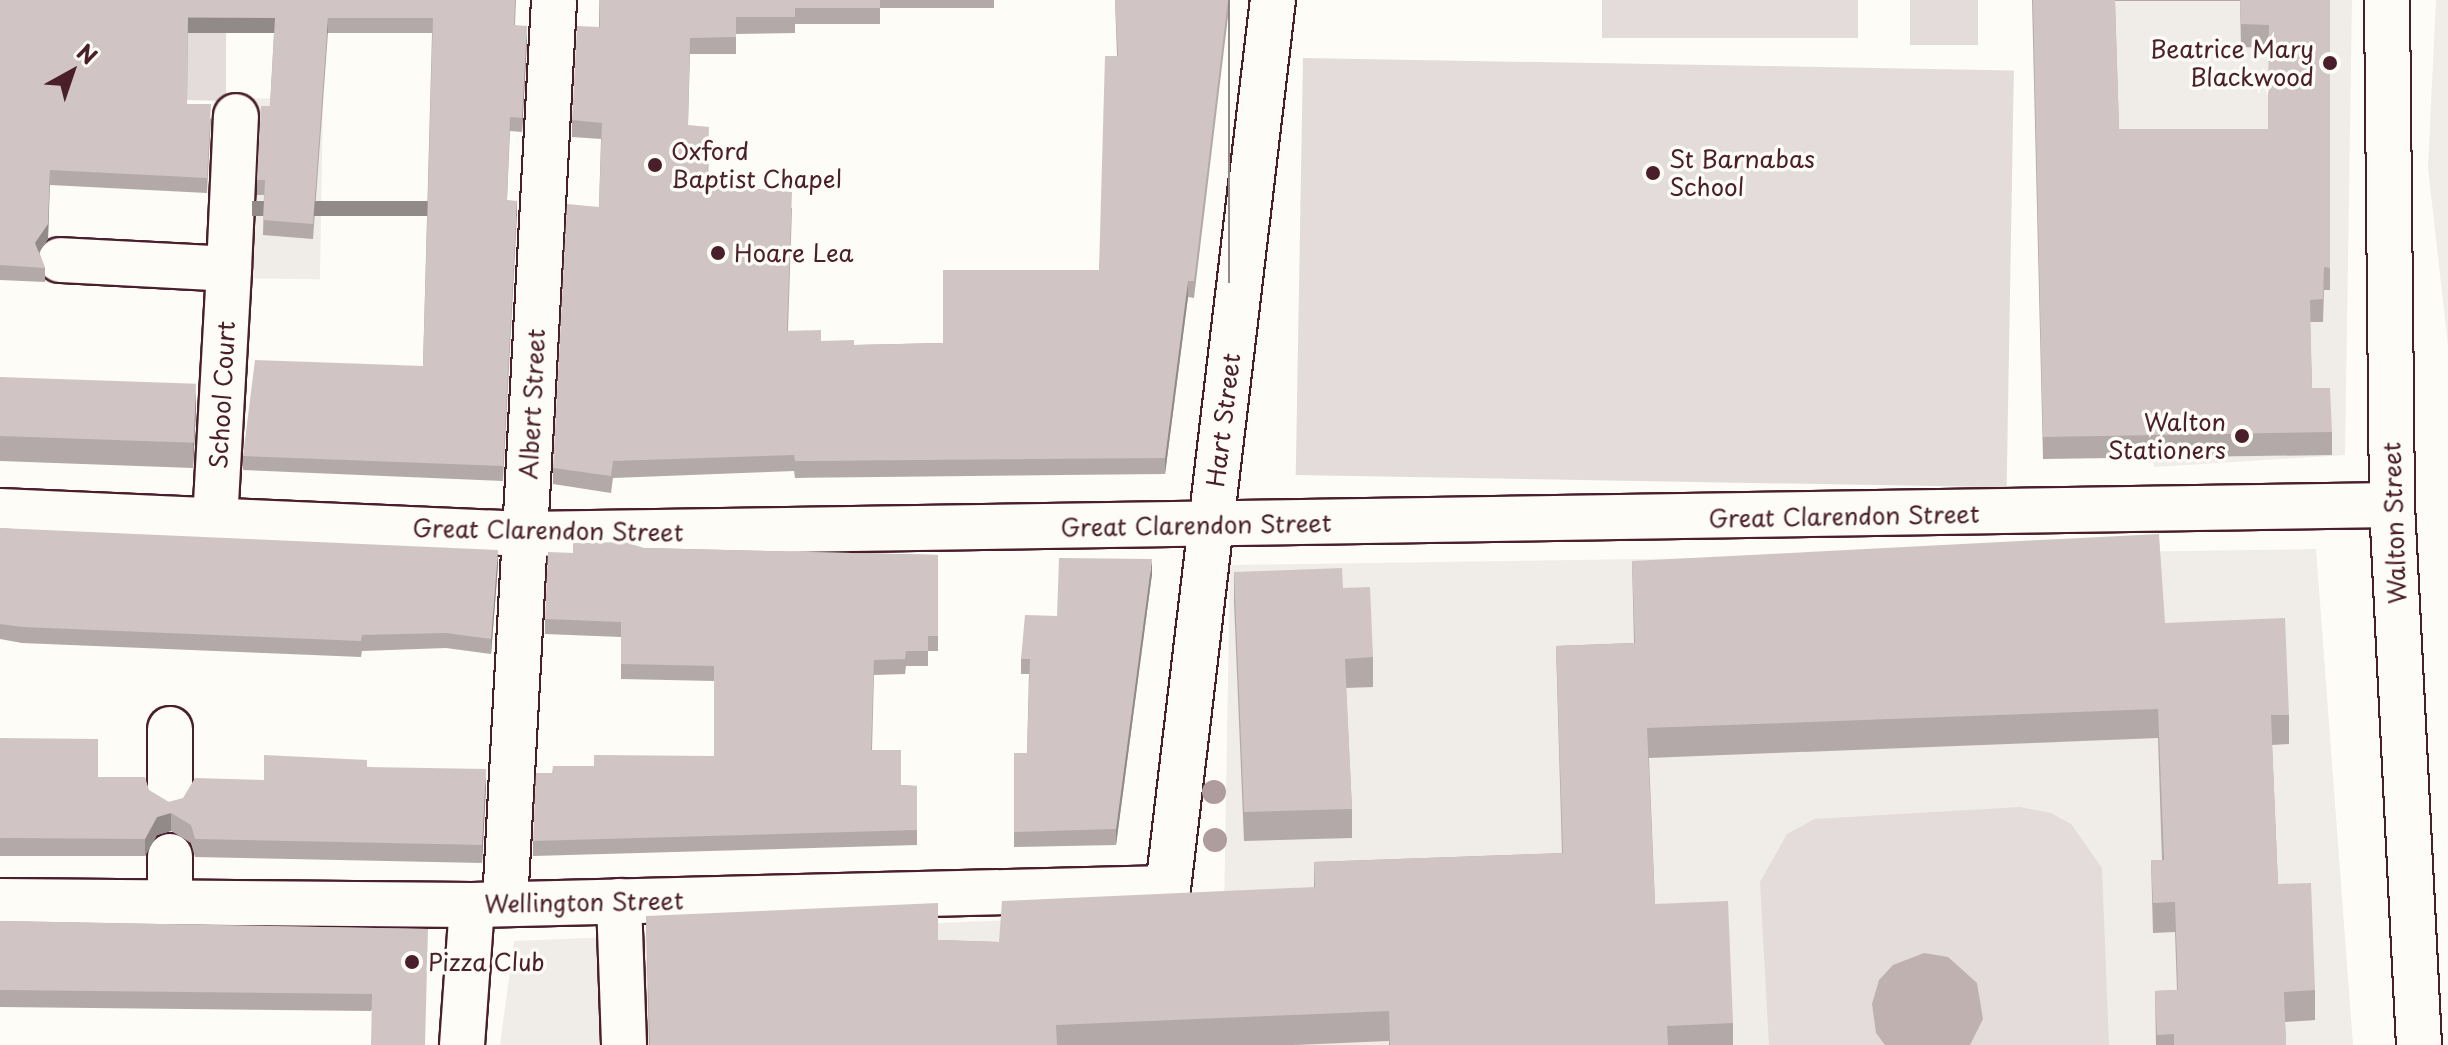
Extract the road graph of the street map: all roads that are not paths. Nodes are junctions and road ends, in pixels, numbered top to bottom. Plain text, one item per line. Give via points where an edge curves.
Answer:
1 (554, 0) edge
2 (1273, 0) edge
3 (2387, 0) edge
4 (236, 116) dead end
5 (60, 260) dead end
6 (229, 269) junction
7 (2392, 505) junction
8 (0, 511) edge
9 (215, 521) junction
10 (1211, 526) junction
11 (525, 534) junction
12 (170, 729) dead end
13 (170, 795) dead end
14 (170, 856) dead end
15 (1168, 888) joint
16 (0, 901) edge
17 (619, 901) junction
18 (170, 903) junction
19 (488, 904) junction
20 (2428, 1018) edge
21 (462, 1045) edge
22 (624, 1045) edge

1 - 11 street, Albert Street
2 - 10 street, Hart Street
3 - 7 street, Walton Street
4 - 6 street, School Court
5 - 6 street
6 - 9 street, School Court
7 - 10 street, Great Clarendon Street
7 - 20 street, Walton Street
8 - 9 street, Great Clarendon Street
9 - 11 street, Great Clarendon Street
10 - 11 street, Great Clarendon Street
10 - 15 street, Hart Street
11 - 19 street, Albert Street
12 - 13 street
14 - 18 street
15 - 17 street, Wellington Street
16 - 18 street, Wellington Street
17 - 19 street, Wellington Street
17 - 22 street
18 - 19 street, Wellington Street
19 - 21 street, Albert Street

